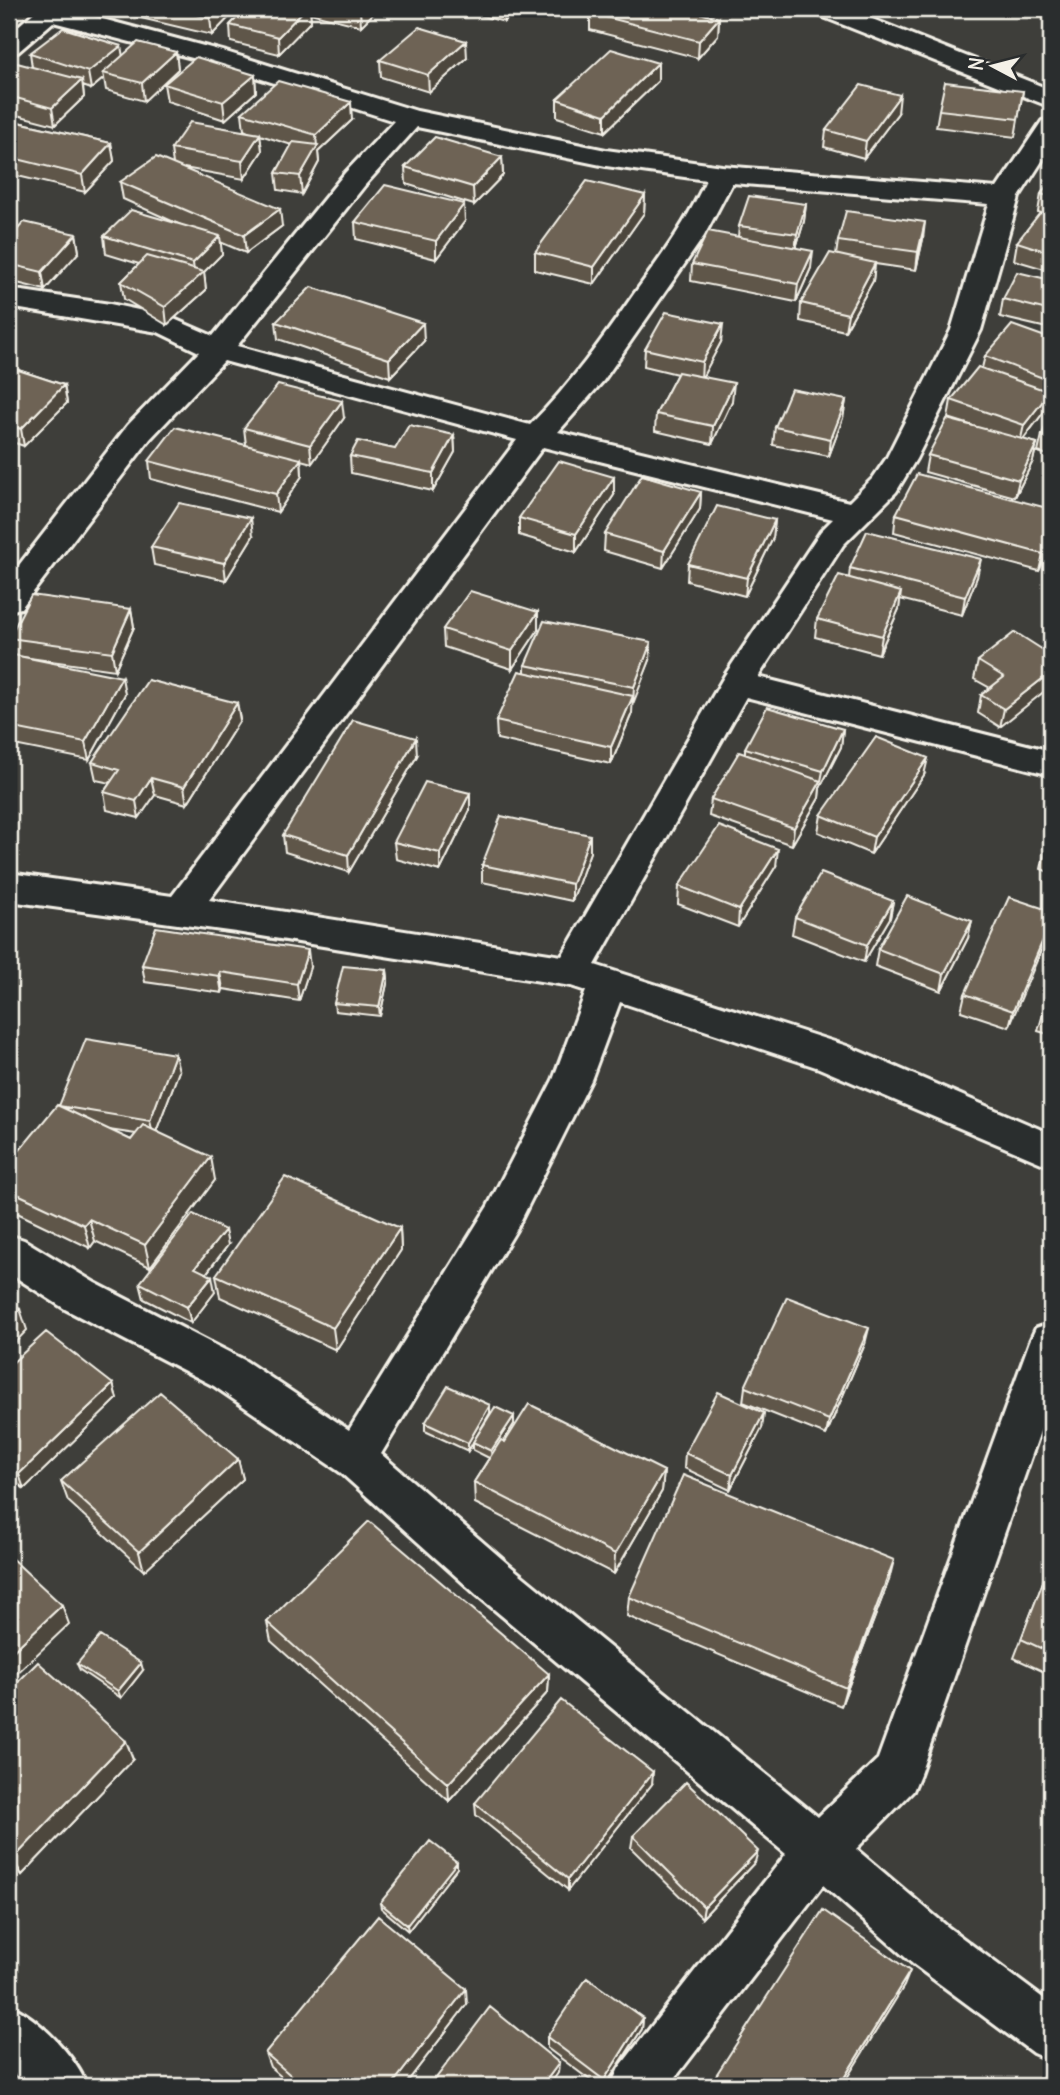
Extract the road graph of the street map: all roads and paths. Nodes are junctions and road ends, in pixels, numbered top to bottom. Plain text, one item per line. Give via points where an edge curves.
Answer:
1 (825, 9) edge
2 (51, 11) edge
3 (9, 47) edge
4 (1051, 99) edge
5 (411, 118) junction
6 (1051, 127) edge
7 (722, 174) junction
8 (1005, 197) junction
9 (9, 298) edge
10 (218, 350) junction
11 (536, 436) junction
12 (856, 514) junction
13 (9, 600) edge
14 (737, 683) junction
15 (1051, 764) edge
16 (9, 887) edge
17 (181, 911) junction
18 (590, 978) junction
19 (1051, 1151) edge
20 (9, 1252) edge
21 (1051, 1341) edge
22 (355, 1458) junction
23 (820, 1850) junction
24 (9, 2031) edge
25 (1051, 2035) edge
26 (61, 2086) edge
27 (637, 2086) edge

1 - 4 street
2 - 3 street
2 - 5 street
5 - 7 street via 606,158
5 - 10 street via 355,179
6 - 8 street
7 - 8 street
7 - 11 street via 690,236 592,375
8 - 12 street via 966,330 901,459 885,485
9 - 10 street via 167,325
10 - 11 street
10 - 13 street via 139,432
11 - 12 street
11 - 17 street
12 - 14 street via 832,538
14 - 15 street
14 - 18 street
16 - 17 street
17 - 18 street
18 - 19 street via 833,1057
18 - 22 street via 572,1080 502,1218
20 - 22 street via 80,1296 229,1373
21 - 23 street via 896,1774
22 - 23 street via 494,1580
23 - 25 street via 931,1946
23 - 27 street
24 - 26 street

